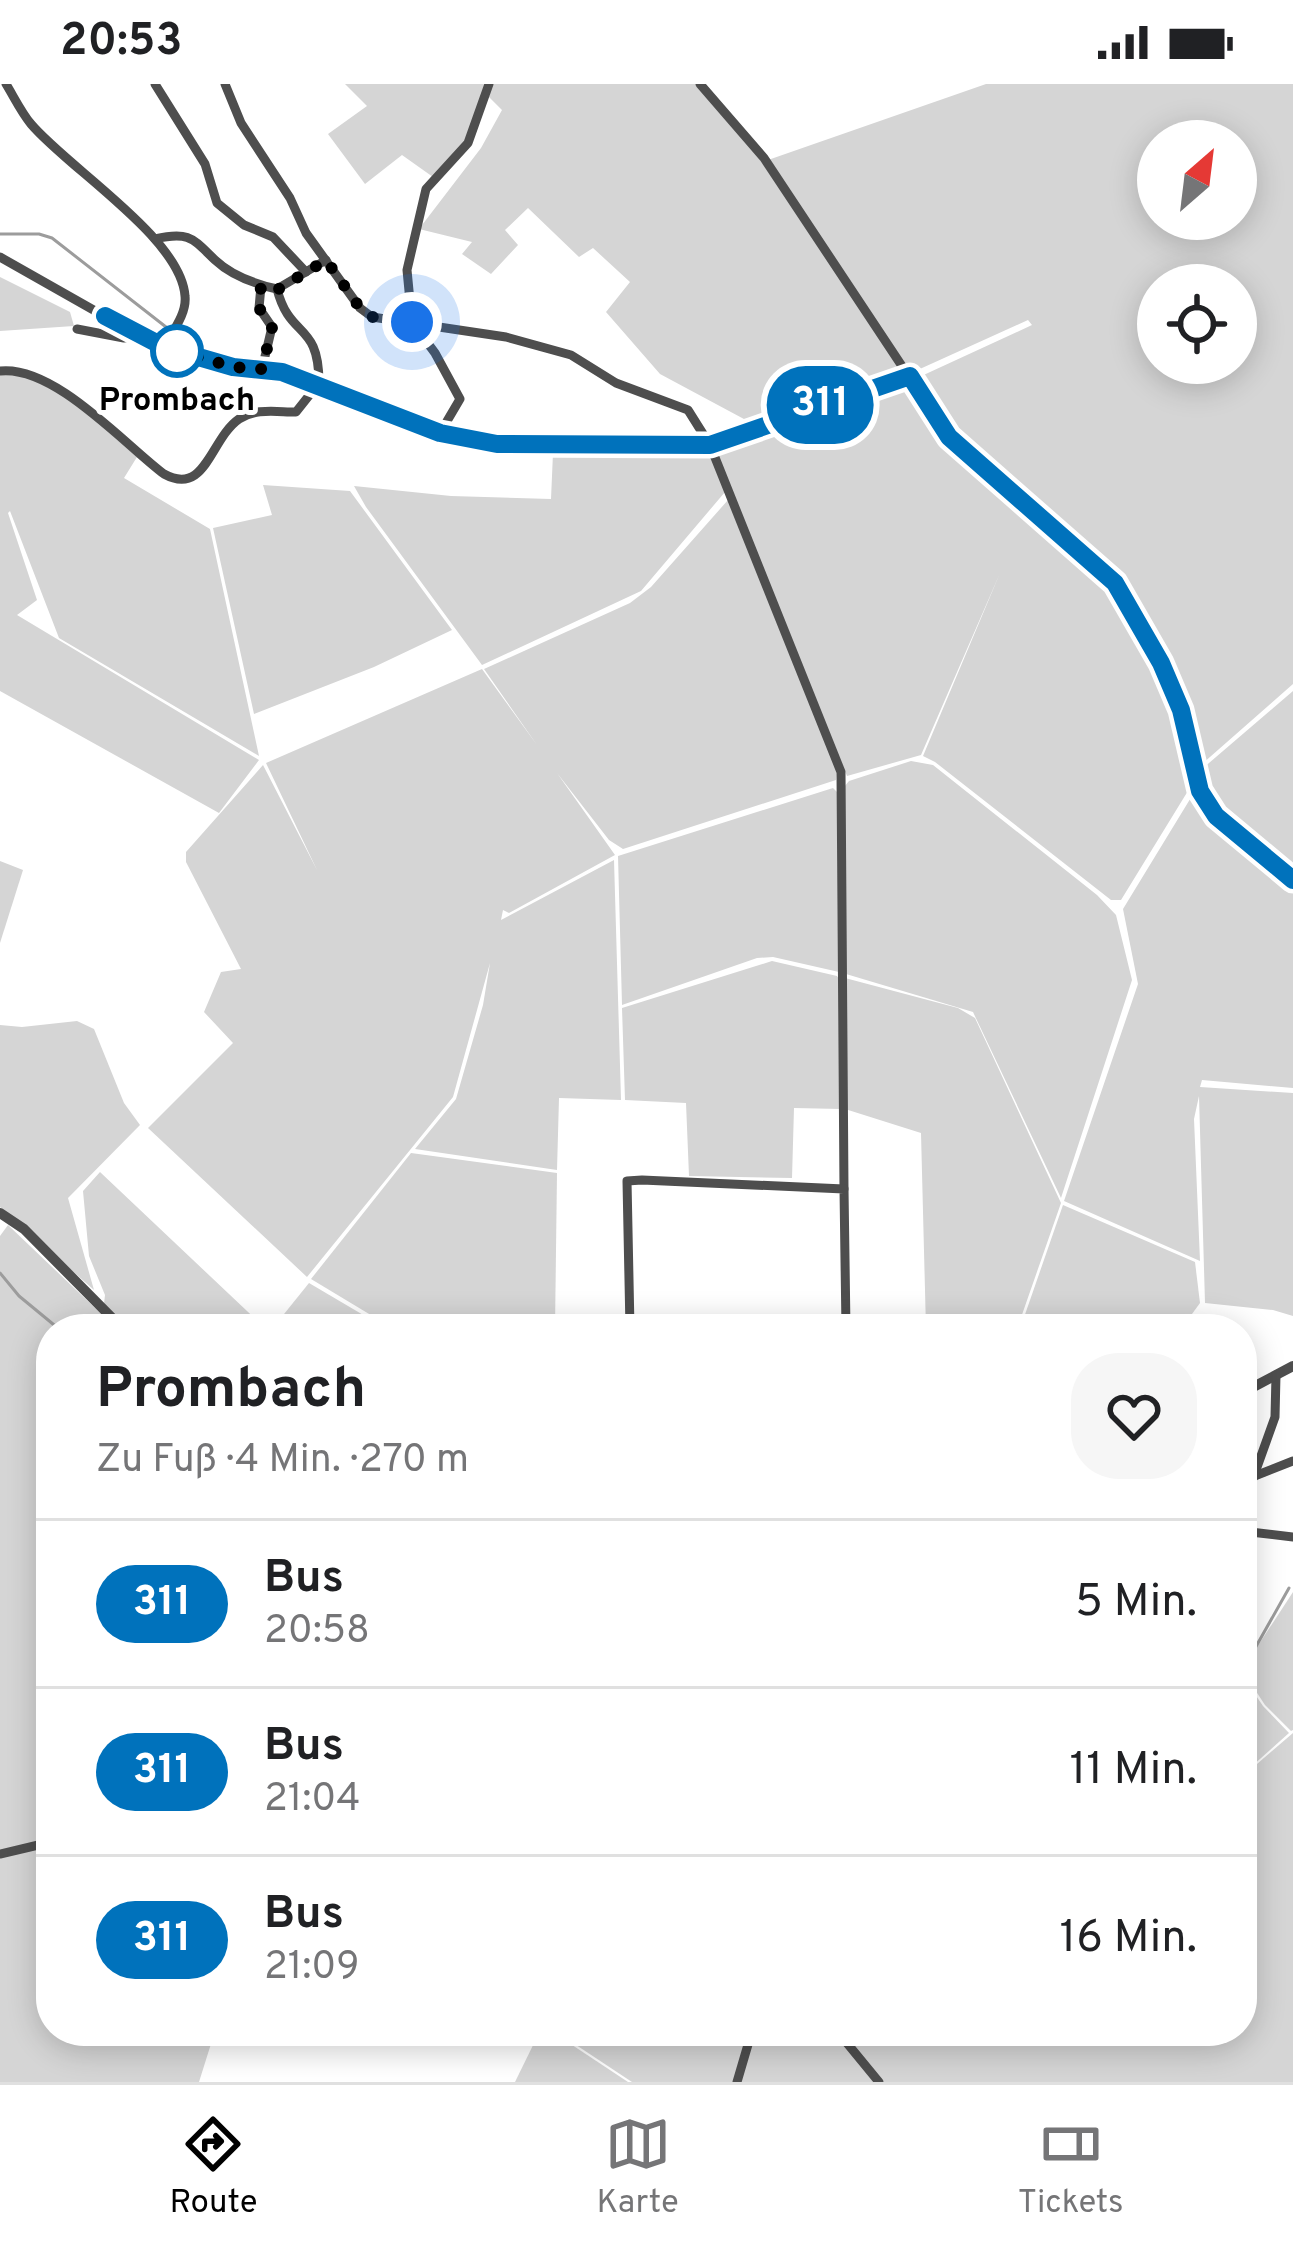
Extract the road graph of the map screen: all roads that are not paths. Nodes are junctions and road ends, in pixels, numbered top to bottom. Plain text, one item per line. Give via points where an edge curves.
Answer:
1 (6, 84) edge
2 (155, 84) edge
3 (225, 84) edge
4 (489, 84) edge
5 (700, 84) edge
6 (155, 239) junction
7 (0, 256) edge
8 (326, 260) junction
9 (306, 272) junction
10 (261, 286) junction
11 (277, 290) junction
12 (412, 322) junction
13 (77, 329) dead end
14 (136, 336) junction
15 (164, 347) junction
16 (262, 369) junction
17 (0, 371) edge
18 (910, 376) junction
19 (319, 383) junction
20 (440, 433) junction
21 (710, 445) junction
22 (1293, 880) edge
23 (844, 1189) junction
24 (0, 1213) edge
25 (109, 1314) edge
26 (630, 1314) edge
27 (846, 1314) edge
28 (1293, 1366) edge
29 (1276, 1375) junction
30 (1257, 1386) edge
31 (1293, 1461) edge
32 (1257, 1471) edge
33 (1257, 1476) edge
34 (1257, 1533) edge
35 (1293, 1537) edge
36 (36, 1846) edge
37 (0, 1854) edge
38 (748, 2046) edge
39 (849, 2046) edge
40 (737, 2082) edge
41 (879, 2082) edge

1 - 6 street via 30,123
2 - 9 street via 205,164 217,203 273,237
3 - 8 street
4 - 12 street via 468,142 427,189 407,270
5 - 18 street via 764,158
6 - 10 street via 205,245 213,259
6 - 15 street via 185,295
7 - 14 street
8 - 9 street
8 - 12 street via 372,317
9 - 11 street
10 - 11 street
10 - 16 street via 259,308 272,328
11 - 19 street via 283,311 318,352
12 - 20 street via 460,400
12 - 21 street via 571,355 616,383 688,410
13 - 14 street
14 - 15 street
15 - 16 street
16 - 19 street
17 - 19 street via 52,386 175,480 194,478 237,420 296,412
18 - 21 street
18 - 22 street via 949,437 1115,583 1181,710 1200,791 1216,816
19 - 20 street
20 - 21 street via 497,444
21 - 23 street via 841,772
23 - 26 street via 627,1181
23 - 27 street
24 - 25 street
28 - 29 street
29 - 30 street
29 - 32 street via 1275,1417
31 - 33 street
34 - 35 street
36 - 37 street
38 - 40 street
39 - 41 street

